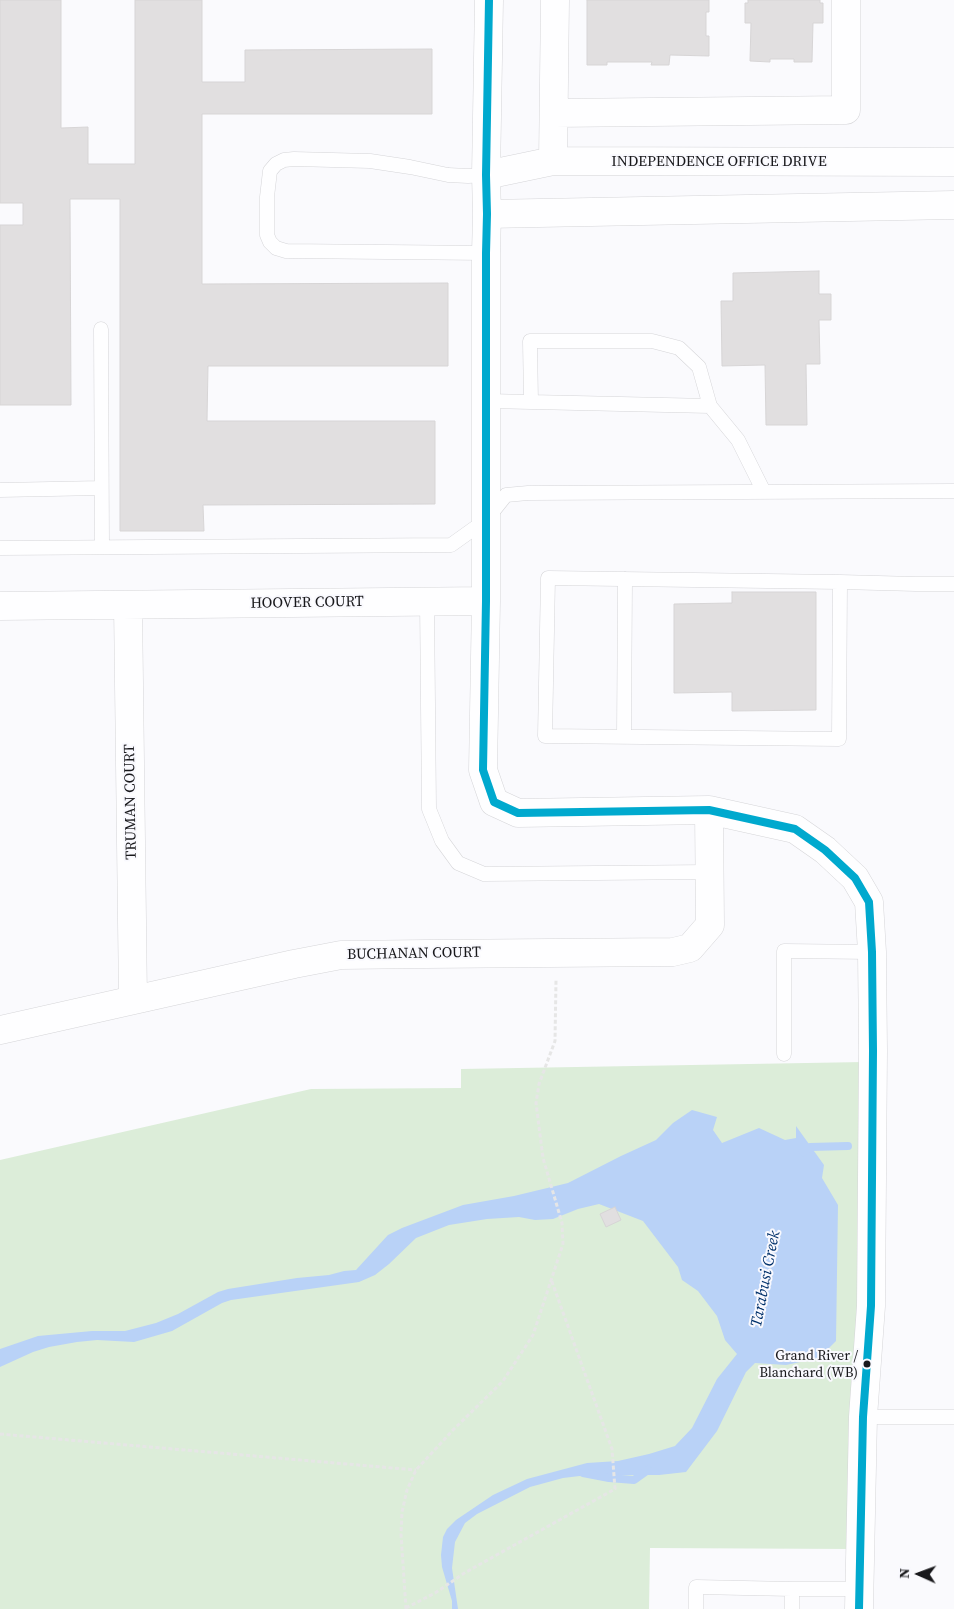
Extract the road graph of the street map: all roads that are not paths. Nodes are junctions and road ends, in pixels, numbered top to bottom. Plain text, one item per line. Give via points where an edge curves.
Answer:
1 (489, 0) edge
2 (555, 0) edge
3 (846, 0) edge
4 (554, 113) junction
5 (553, 161) junction
6 (954, 162) edge
7 (486, 175) junction
8 (954, 205) edge
9 (487, 214) junction
10 (486, 253) junction
11 (101, 330) dead end
12 (486, 401) junction
13 (531, 402) junction
14 (710, 406) junction
15 (101, 488) junction
16 (0, 490) edge
17 (954, 491) edge
18 (764, 492) junction
19 (486, 520) junction
20 (102, 547) junction
21 (0, 548) edge
22 (625, 579) junction
23 (840, 582) junction
24 (954, 584) edge
25 (428, 601) junction
26 (486, 601) junction
27 (128, 605) junction
28 (0, 606) edge
29 (624, 737) junction
30 (709, 810) junction
31 (709, 872) junction
32 (872, 952) junction
33 (134, 1000) junction
34 (0, 1030) edge
35 (784, 1054) dead end
36 (863, 1417) junction
37 (954, 1417) edge
38 (792, 1589) junction
39 (859, 1599) edge
40 (696, 1609) edge
41 (792, 1609) edge

1 - 7 street
2 - 4 street
3 - 4 street via 846,110
4 - 5 street
5 - 6 street, INDEPENDENCE OFFICE DRIVE
5 - 7 street, INDEPENDENCE OFFICE DRIVE
7 - 9 street
7 - 10 lane via 448,175 370,161 294,159 284,160 270,171 266,197 267,236 276,248 286,251
8 - 9 street
9 - 10 street
10 - 12 street
11 - 15 lane
12 - 13 lane
12 - 19 street
13 - 14 lane
13 - 14 lane via 530,341 652,341 679,348 699,367
14 - 18 lane via 738,440
15 - 16 lane
15 - 20 lane
17 - 18 lane
18 - 19 lane via 506,495
19 - 20 lane via 451,544
19 - 26 street
20 - 21 lane
22 - 23 lane
22 - 29 lane
22 - 29 lane via 548,578 545,736
23 - 24 lane
23 - 29 lane via 839,739
25 - 26 street, HOOVER COURT
25 - 27 street, HOOVER COURT
25 - 31 lane via 429,808 442,841 458,863 484,874
26 - 30 street via 483,770 494,802 518,813
27 - 28 street
27 - 33 street, TRUMAN COURT
30 - 31 street, BUCHANAN COURT
30 - 32 street via 796,829 825,850 855,878 869,902
31 - 33 street, BUCHANAN COURT via 710,925 690,948 673,952 341,956
32 - 35 lane via 784,951
32 - 36 street via 871,1306
33 - 34 street, BUCHANAN COURT
36 - 37 lane
36 - 39 street
38 - 39 lane
38 - 40 lane via 696,1588
38 - 41 lane

